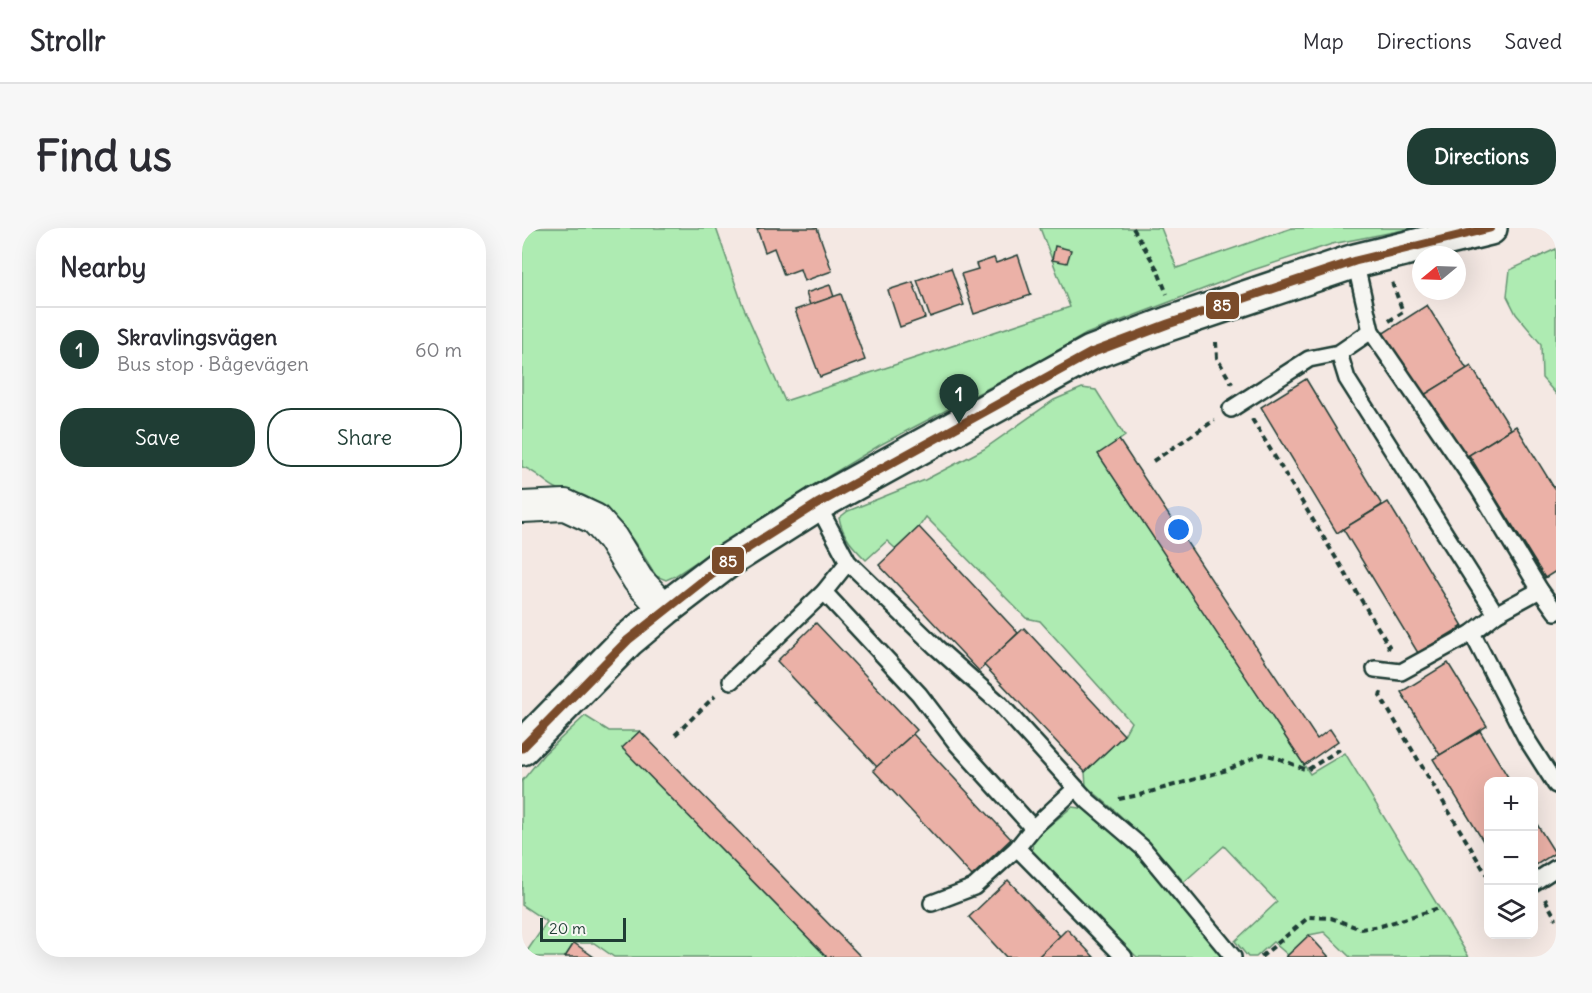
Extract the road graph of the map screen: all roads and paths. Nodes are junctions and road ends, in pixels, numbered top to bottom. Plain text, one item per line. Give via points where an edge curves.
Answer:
1 (1133, 228) edge
2 (1490, 228) edge
3 (1355, 261) junction
4 (1388, 273) dead end
5 (1170, 301) dead end
6 (1387, 322) dead end
7 (1371, 332) junction
8 (1216, 342) dead end
9 (1339, 353) junction
10 (1237, 406) junction
11 (1198, 430) dead end
12 (1153, 461) dead end
13 (817, 504) junction
14 (522, 507) edge
15 (848, 562) junction
16 (1540, 590) junction
17 (824, 592) junction
18 (665, 609) junction
19 (1556, 612) edge
20 (1496, 614) junction
21 (1472, 633) junction
22 (1381, 669) junction
23 (731, 681) joint
24 (675, 735) dead end
25 (522, 748) edge
26 (1342, 748) dead end
27 (1556, 785) edge
28 (1076, 788) junction
29 (1088, 801) junction
30 (1033, 828) junction
31 (1017, 848) junction
32 (1556, 868) edge
33 (1484, 870) edge
34 (1538, 880) edge
35 (932, 903) dead end
36 (1439, 908) dead end
37 (1124, 957) edge
38 (1233, 957) edge
39 (1261, 957) edge

1 - 5 path via 1158,269
2 - 3 street
3 - 7 lane
3 - 13 street via 1091,353
4 - 6 path via 1404,312
7 - 9 lane
7 - 16 lane via 1479,489
8 - 10 path via 1217,358
9 - 10 lane via 1309,359
9 - 20 lane via 1347,379
10 - 22 path via 1389,646
11 - 12 path
13 - 15 lane
13 - 18 street via 729,560
14 - 18 street via 566,505 595,519 638,580
15 - 17 lane
15 - 28 lane via 1000,704
16 - 19 lane
16 - 20 lane
17 - 23 lane
17 - 30 lane via 919,694 957,744
18 - 25 street via 628,640
20 - 21 lane
21 - 22 lane via 1401,672
21 - 27 lane via 1526,738
22 - 33 path via 1380,696
23 - 24 path
26 - 29 path via 1307,770 1262,754 1227,770 1139,795
28 - 29 lane
28 - 30 lane
29 - 38 lane via 1143,848
30 - 31 lane
31 - 35 lane via 974,887
31 - 37 lane
32 - 34 lane
36 - 39 path via 1361,929 1331,918 1309,917

